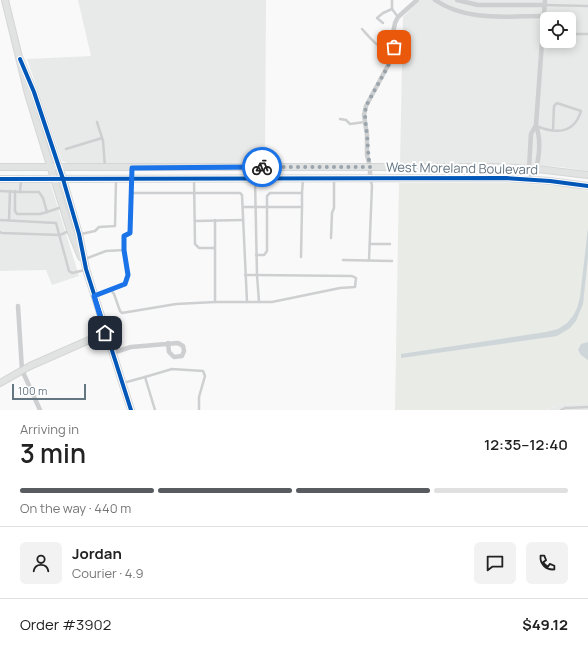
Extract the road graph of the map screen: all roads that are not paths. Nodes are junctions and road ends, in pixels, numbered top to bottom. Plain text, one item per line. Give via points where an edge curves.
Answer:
1 (5, 0) edge
2 (392, 0) edge
3 (417, 0) edge
4 (435, 0) edge
5 (457, 0) edge
6 (545, 2) edge
7 (489, 5) junction
8 (588, 6) edge
9 (392, 9) junction
10 (544, 12) edge
11 (489, 16) junction
12 (540, 16) edge
13 (398, 17) junction
14 (382, 23) dead end
15 (362, 29) dead end
16 (576, 34) edge
17 (588, 34) edge
18 (544, 48) edge
19 (393, 53) junction
20 (31, 93) junction
21 (340, 119) dead end
22 (97, 122) dead end
23 (365, 122) junction
24 (536, 125) junction
25 (553, 130) junction
26 (102, 138) junction
27 (50, 140) junction
28 (42, 143) junction
29 (66, 150) dead end
30 (50, 167) junction
31 (194, 167) junction
32 (255, 167) junction
33 (307, 167) junction
34 (370, 167) junction
35 (473, 167) junction
36 (0, 168) edge
37 (18, 168) junction
38 (59, 168) junction
39 (105, 168) junction
40 (132, 168) junction
41 (529, 168) junction
42 (537, 169) junction
43 (576, 173) junction
44 (588, 175) edge
45 (194, 178) junction
46 (255, 178) junction
47 (305, 178) junction
48 (334, 178) junction
49 (370, 178) junction
50 (473, 178) junction
51 (0, 179) edge
52 (20, 179) junction
53 (53, 179) junction
54 (63, 179) junction
55 (105, 179) junction
56 (116, 179) junction
57 (132, 179) junction
58 (532, 179) junction
59 (574, 184) junction
60 (588, 186) edge
61 (0, 191) edge
62 (10, 191) junction
63 (15, 191) junction
64 (20, 192) junction
65 (132, 193) junction
66 (194, 193) junction
67 (302, 193) junction
68 (70, 204) junction
69 (62, 207) junction
70 (243, 207) junction
71 (255, 207) junction
72 (267, 207) junction
73 (302, 207) junction
74 (47, 212) junction
75 (0, 220) edge
76 (9, 220) junction
77 (215, 220) junction
78 (243, 220) junction
79 (195, 221) junction
80 (77, 228) junction
81 (70, 230) junction
82 (0, 232) edge
83 (79, 234) junction
84 (60, 235) junction
85 (331, 238) dead end
86 (370, 244) junction
87 (390, 244) dead end
88 (215, 248) junction
89 (124, 250) junction
90 (256, 255) junction
91 (301, 257) dead end
92 (83, 260) junction
93 (343, 260) dead end
94 (369, 260) junction
95 (392, 261) dead end
96 (86, 270) junction
97 (246, 275) junction
98 (257, 275) junction
99 (111, 290) junction
100 (94, 296) junction
101 (215, 302) junction
102 (247, 302) junction
103 (259, 302) junction
104 (18, 306) dead end
105 (105, 333) junction
106 (168, 343) dead end
107 (112, 353) junction
108 (22, 370) junction
109 (145, 377) junction
110 (0, 383) edge
111 (122, 384) junction
112 (588, 407) edge
113 (40, 410) edge
114 (131, 410) edge
115 (155, 410) edge
116 (199, 410) edge
117 (561, 410) edge

1 - 20 street
2 - 9 lane
3 - 13 street
4 - 11 street via 459,12
5 - 7 street
6 - 7 street
6 - 8 lane
6 - 10 street
7 - 11 street
9 - 13 lane
9 - 14 lane via 377,18
11 - 12 street
13 - 19 street via 393,33
15 - 19 lane via 379,47
16 - 17 lane
18 - 24 street
19 - 23 street via 366,106
20 - 27 street
20 - 28 street
21 - 23 lane via 350,124
22 - 26 lane
23 - 34 street
24 - 25 lane
24 - 41 street via 531,134
24 - 42 street via 539,135
25 - 25 lane via 565,130 573,126 581,111 557,103 554,106
26 - 29 lane
26 - 39 lane
27 - 28 street
27 - 38 street
28 - 30 street
30 - 37 street, West Moreland Boulevard
30 - 38 street, West Moreland Boulevard
30 - 53 street
31 - 32 street, West Moreland Boulevard
31 - 40 street, West Moreland Boulevard
31 - 45 street
32 - 33 street, West Moreland Boulevard
32 - 46 street
33 - 34 street, West Moreland Boulevard
33 - 47 street
34 - 35 street, West Moreland Boulevard
34 - 49 street
35 - 41 street, West Moreland Boulevard
35 - 50 street
36 - 37 street, West Moreland Boulevard
37 - 52 street
38 - 39 street, West Moreland Boulevard
38 - 54 street
39 - 40 street, West Moreland Boulevard
39 - 55 street
40 - 57 street
41 - 42 street, West Moreland Boulevard
41 - 58 street
42 - 43 street, West Moreland Boulevard
42 - 58 street
43 - 44 street, West Moreland Boulevard
43 - 59 street
45 - 46 street, West Moreland Boulevard
45 - 57 street, West Moreland Boulevard
45 - 66 lane
46 - 47 street, West Moreland Boulevard
46 - 71 lane
47 - 48 street, West Moreland Boulevard
47 - 67 lane
48 - 49 street, West Moreland Boulevard
48 - 85 lane
49 - 50 street, West Moreland Boulevard
49 - 86 lane
50 - 58 street, West Moreland Boulevard
51 - 52 street, West Moreland Boulevard
52 - 53 street, West Moreland Boulevard
52 - 64 lane
53 - 54 street, West Moreland Boulevard
53 - 69 street
54 - 55 street, West Moreland Boulevard
54 - 68 street
55 - 56 street, West Moreland Boulevard
56 - 57 street, West Moreland Boulevard
56 - 83 lane via 115,226 99,227 95,231
57 - 65 lane
58 - 59 street, West Moreland Boulevard
59 - 60 street, West Moreland Boulevard
61 - 62 lane
62 - 63 lane
62 - 76 lane
63 - 64 lane
63 - 74 lane via 15,211 18,214
64 - 74 lane via 40,192
65 - 66 lane
65 - 89 lane via 130,233 124,236
66 - 70 lane via 240,193
66 - 79 lane
67 - 72 lane via 270,193 267,196
67 - 73 lane
68 - 69 street
68 - 80 street
69 - 74 lane
69 - 81 street
70 - 71 lane
70 - 78 lane
71 - 72 lane
71 - 90 lane
72 - 73 lane
72 - 90 lane via 267,251 264,255
73 - 91 lane
75 - 76 lane
76 - 84 lane via 56,223
77 - 78 lane
77 - 79 lane
77 - 88 lane
78 - 97 lane
79 - 88 lane via 195,244 199,248
80 - 81 street
80 - 83 street
81 - 84 lane
81 - 92 street
82 - 84 lane
83 - 92 street
84 - 96 lane via 69,271 72,273
86 - 87 lane
86 - 94 lane
88 - 101 lane
89 - 92 lane via 106,251
89 - 99 lane via 128,275 125,284
90 - 98 lane
92 - 96 street
93 - 94 lane
94 - 95 lane
96 - 100 street
97 - 98 lane
97 - 102 lane
98 - 103 lane
98 - 103 lane via 356,278 356,287
99 - 100 lane
99 - 101 lane via 122,312 176,304
100 - 105 street
101 - 102 lane
102 - 103 lane
104 - 108 street
105 - 107 street
105 - 108 street
106 - 107 street via 131,346
107 - 111 street
108 - 110 street
108 - 113 street
109 - 111 lane
109 - 115 lane
109 - 116 lane via 172,369 203,371 205,376 199,397
111 - 114 street
112 - 117 lane

